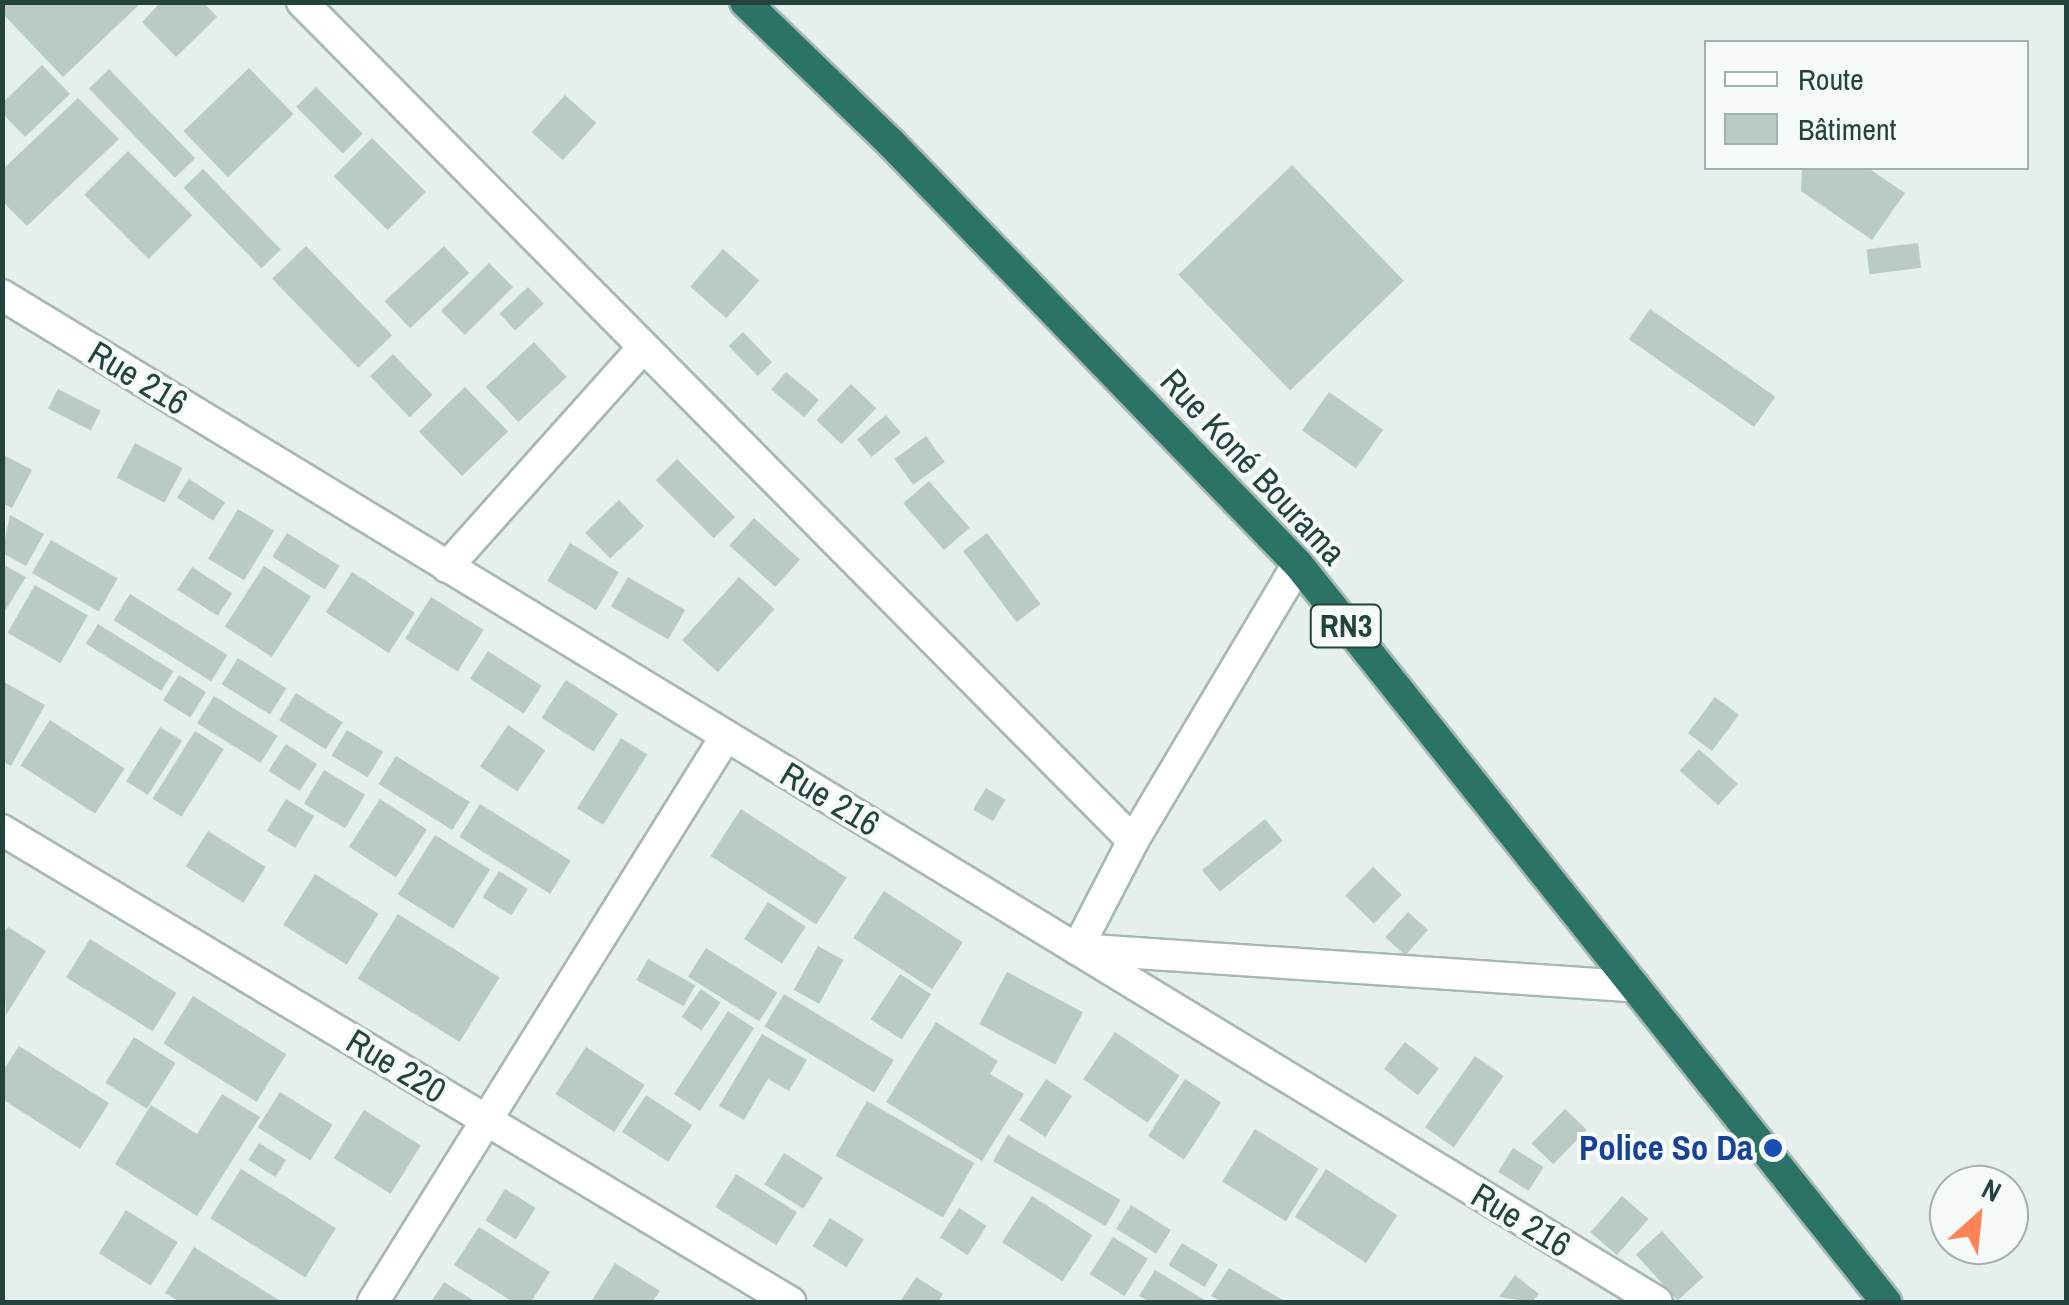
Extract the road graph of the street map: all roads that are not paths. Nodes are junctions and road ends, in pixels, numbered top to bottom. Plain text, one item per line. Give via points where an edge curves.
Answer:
1 (302, 2) edge
2 (745, 2) edge
3 (2, 295) edge
4 (644, 347) junction
5 (1298, 564) junction
6 (448, 566) junction
7 (726, 736) junction
8 (2, 830) edge
9 (1133, 841) junction
10 (1077, 949) junction
11 (1628, 986) junction
12 (486, 1120) junction
13 (373, 1302) edge
14 (790, 1302) edge
15 (1656, 1302) edge
16 (1886, 1302) edge

1 - 4 street
2 - 5 highway, Rue Koné Bourama / RN3 via 891,143
3 - 6 street, Rue 216
4 - 6 street
4 - 9 street
5 - 9 street
5 - 11 highway, Rue Koné Bourama / RN3
6 - 7 street, Rue 216
7 - 10 street, Rue 216
7 - 12 street
8 - 12 street, Rue 220
9 - 10 street
10 - 11 street
10 - 15 street, Rue 216
11 - 16 highway, Rue Koné Bourama / RN3
12 - 13 street
12 - 14 street, Rue 220

